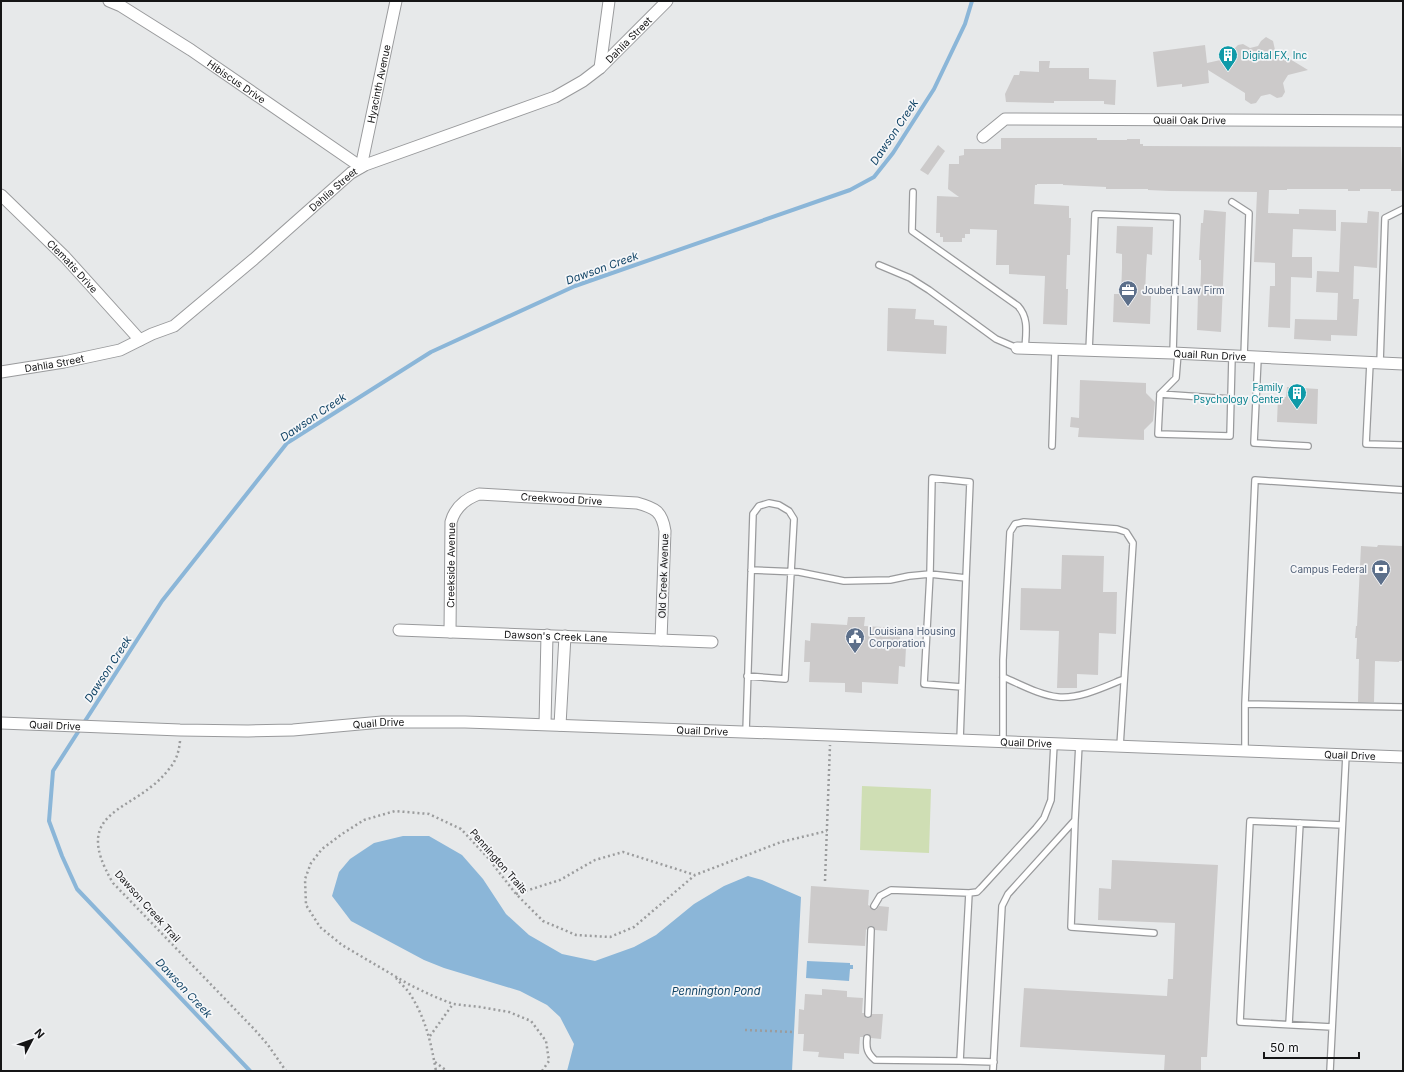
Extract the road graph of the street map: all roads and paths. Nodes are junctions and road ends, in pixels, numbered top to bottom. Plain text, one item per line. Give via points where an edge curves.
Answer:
1 (108, 1) edge
2 (396, 1) edge
3 (609, 1) edge
4 (667, 1) edge
5 (600, 68) junction
6 (1403, 121) edge
7 (983, 137) dead end
8 (361, 167) junction
9 (913, 192) dead end
10 (1, 195) edge
11 (1232, 202) dead end
12 (1403, 209) edge
13 (879, 266) dead end
14 (140, 340) junction
15 (1021, 348) junction
16 (1055, 350) junction
17 (1089, 351) junction
18 (1175, 353) junction
19 (1232, 356) junction
20 (1244, 357) junction
21 (1258, 358) junction
22 (1375, 363) junction
23 (1403, 364) edge
24 (1, 372) edge
25 (1160, 394) junction
26 (1231, 399) junction
27 (1403, 445) edge
28 (1052, 446) dead end
29 (1308, 446) dead end
30 (1403, 490) edge
31 (463, 502) joint
32 (660, 514) joint
33 (751, 570) junction
34 (791, 571) junction
35 (930, 574) junction
36 (966, 578) junction
37 (399, 630) dead end
38 (450, 632) junction
39 (547, 635) junction
40 (565, 636) junction
41 (661, 640) junction
42 (712, 642) dead end
43 (747, 676) junction
44 (1003, 677) junction
45 (1124, 679) junction
46 (962, 687) junction
47 (1245, 704) junction
48 (1403, 707) edge
49 (1, 723) edge
50 (545, 724) junction
51 (560, 725) junction
52 (180, 730) junction
53 (746, 732) junction
54 (830, 734) junction
55 (960, 740) junction
56 (1003, 742) junction
57 (1054, 744) junction
58 (1080, 744) junction
59 (1120, 746) junction
60 (1246, 751) junction
61 (1346, 755) junction
62 (1403, 757) edge
63 (1075, 820) junction
64 (1300, 823) junction
65 (1342, 825) junction
66 (827, 831) junction
67 (695, 875) junction
68 (825, 881) dead end
69 (516, 894) junction
70 (969, 894) junction
71 (874, 906) dead end
72 (871, 930) dead end
73 (1154, 933) dead end
74 (392, 975) junction
75 (453, 1004) junction
76 (868, 1014) dead end
77 (1289, 1024) junction
78 (1332, 1027) junction
79 (745, 1030) dead end
80 (794, 1032) dead end
81 (430, 1036) junction
82 (867, 1038) dead end
83 (960, 1061) junction
84 (434, 1062) junction
85 (994, 1062) junction
86 (286, 1071) edge
87 (436, 1071) edge
88 (447, 1071) edge
89 (542, 1071) edge
90 (993, 1071) edge
91 (1330, 1071) edge

1 - 8 street, Hibiscus Drive via 121,6 191,50
2 - 8 street, Hyacinth Avenue
3 - 5 street
4 - 5 street, Dahlia Street
5 - 8 street, Dahlia Street via 555,98
6 - 7 street, Quail Oak Drive via 1005,119
8 - 14 street, Dahlia Street via 174,326
9 - 15 lane via 912,230 1018,306 1026,318
10 - 14 street, Clematis Drive via 65,257
11 - 20 lane via 1248,213
12 - 22 lane via 1385,218
13 - 15 lane via 910,278 996,339
14 - 24 street, Dahlia Street via 120,350
15 - 16 street, Quail Run Drive
16 - 17 street, Quail Run Drive
16 - 28 lane
17 - 18 street, Quail Run Drive
17 - 18 lane via 1095,214 1177,217
18 - 19 street, Quail Run Drive
18 - 25 lane via 1176,378
19 - 20 street, Quail Run Drive
19 - 26 lane
20 - 21 street, Quail Run Drive
21 - 22 street, Quail Run Drive
21 - 29 lane via 1254,443
22 - 23 street, Quail Run Drive
22 - 27 lane via 1366,444
25 - 26 lane
25 - 26 lane via 1158,434 1230,436
30 - 47 lane via 1255,480
31 - 32 street, Creekwood Drive via 479,494 629,503 652,508
31 - 38 street, Creekside Avenue via 451,522
32 - 41 street, Old Creek Avenue via 665,531
33 - 34 lane
33 - 34 lane via 753,514 759,506 769,503 779,505 794,519
33 - 43 lane
34 - 35 lane via 844,582 890,580
34 - 43 lane via 785,678
35 - 36 lane
35 - 36 lane via 932,478 970,482
35 - 46 lane via 924,684
36 - 46 lane
37 - 38 street, Dawson's Creek Lane
38 - 39 street, Dawson's Creek Lane
39 - 40 street, Dawson's Creek Lane
39 - 50 street
40 - 41 street, Dawson's Creek Lane
40 - 51 street
41 - 42 street, Dawson's Creek Lane
43 - 53 lane
44 - 45 lane via 1057,697 1090,692
44 - 45 lane via 1010,532 1015,524 1024,522 1117,529 1126,532 1130,537 1133,543
44 - 56 lane
45 - 59 lane
46 - 55 lane
47 - 48 lane
47 - 60 lane
49 - 52 street, Quail Drive
50 - 51 street, Quail Drive
50 - 52 street, Quail Drive via 382,722 293,730
51 - 53 street, Quail Drive
52 - 86 path, Dawson Creek Trail via 178,753 164,776 116,809 102,823 98,841 99,853 113,883 255,1030
53 - 54 street, Quail Drive
54 - 55 street, Quail Drive
54 - 66 path
55 - 56 street, Quail Drive
56 - 57 street, Quail Drive
57 - 58 street, Quail Drive
57 - 70 lane via 1051,800 1044,818 986,884 977,892
58 - 59 street, Quail Drive
58 - 63 lane
59 - 60 street, Quail Drive
60 - 61 street, Quail Drive
61 - 62 street, Quail Drive
61 - 65 lane
63 - 73 lane via 1071,927
63 - 85 lane via 1004,900
64 - 65 lane
64 - 77 lane
64 - 77 lane via 1250,821 1240,1022
65 - 78 lane
66 - 67 path, Pennington Trails via 781,842
66 - 68 path
67 - 69 path via 623,852 595,860 560,880
67 - 69 path, Pennington Trails via 634,928 610,937 576,935 542,921
69 - 74 path, Pennington Trails via 461,829 429,814 395,811 364,820 342,834 322,849 311,863 305,880 306,905 320,927 342,945
70 - 71 lane via 891,890 880,896
70 - 83 lane
72 - 76 lane
74 - 75 path, Pennington Trails
74 - 81 path via 410,994
75 - 81 path
75 - 89 path, Pennington Trails via 509,1012 531,1021 546,1040 549,1061
77 - 78 lane
78 - 91 lane
79 - 80 path
81 - 84 path
82 - 83 lane via 868,1054 874,1060
83 - 85 lane
84 - 87 path
84 - 88 path
85 - 90 lane

